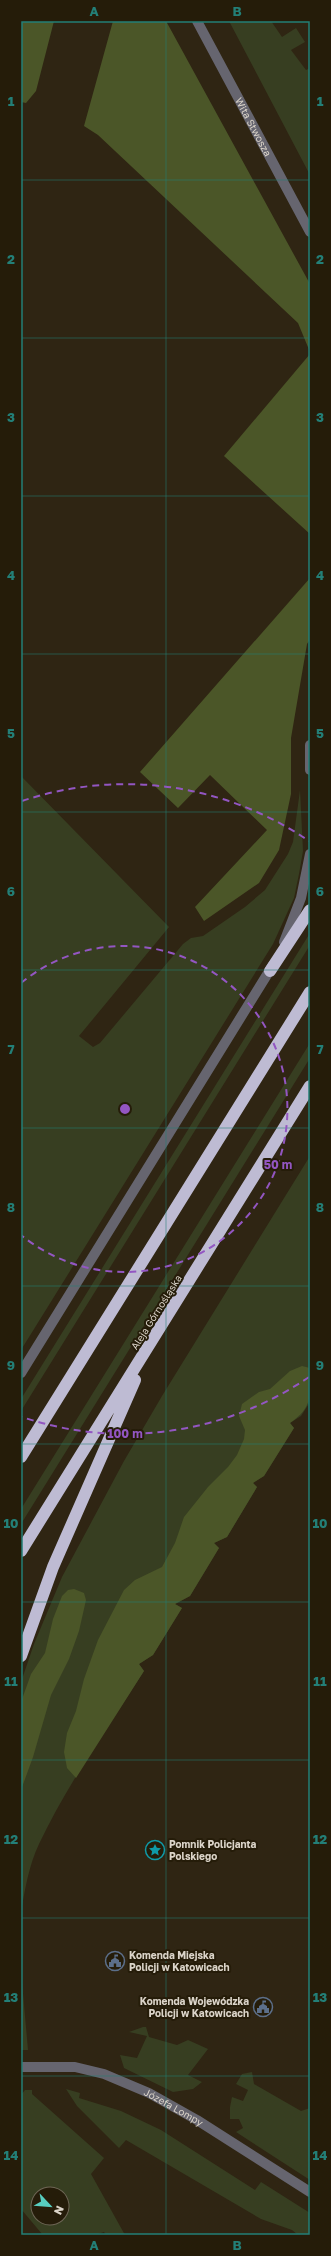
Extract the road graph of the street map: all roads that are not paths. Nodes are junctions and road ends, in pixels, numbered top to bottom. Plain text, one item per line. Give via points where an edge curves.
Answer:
1 (197, 21) edge
2 (310, 232) edge
3 (310, 745) edge
4 (310, 770) edge
5 (310, 854) edge
6 (310, 910) edge
7 (270, 971) junction
8 (310, 992) edge
9 (310, 1086) edge
10 (152, 1340) junction
11 (21, 1373) edge
12 (21, 1457) edge
13 (21, 1552) edge
14 (21, 1656) edge
15 (21, 2068) edge
16 (310, 2192) edge

1 - 2 street, Wita Stwosza
3 - 4 street
5 - 7 street via 308,873 297,911
6 - 7 highway
7 - 11 street
8 - 12 highway
9 - 10 highway, Aleja Górnośląska
10 - 13 highway, Aleja Górnośląska
10 - 14 highway via 53,1567
15 - 16 street, Józefa Lompy via 76,2067 104,2074 149,2093 197,2120

